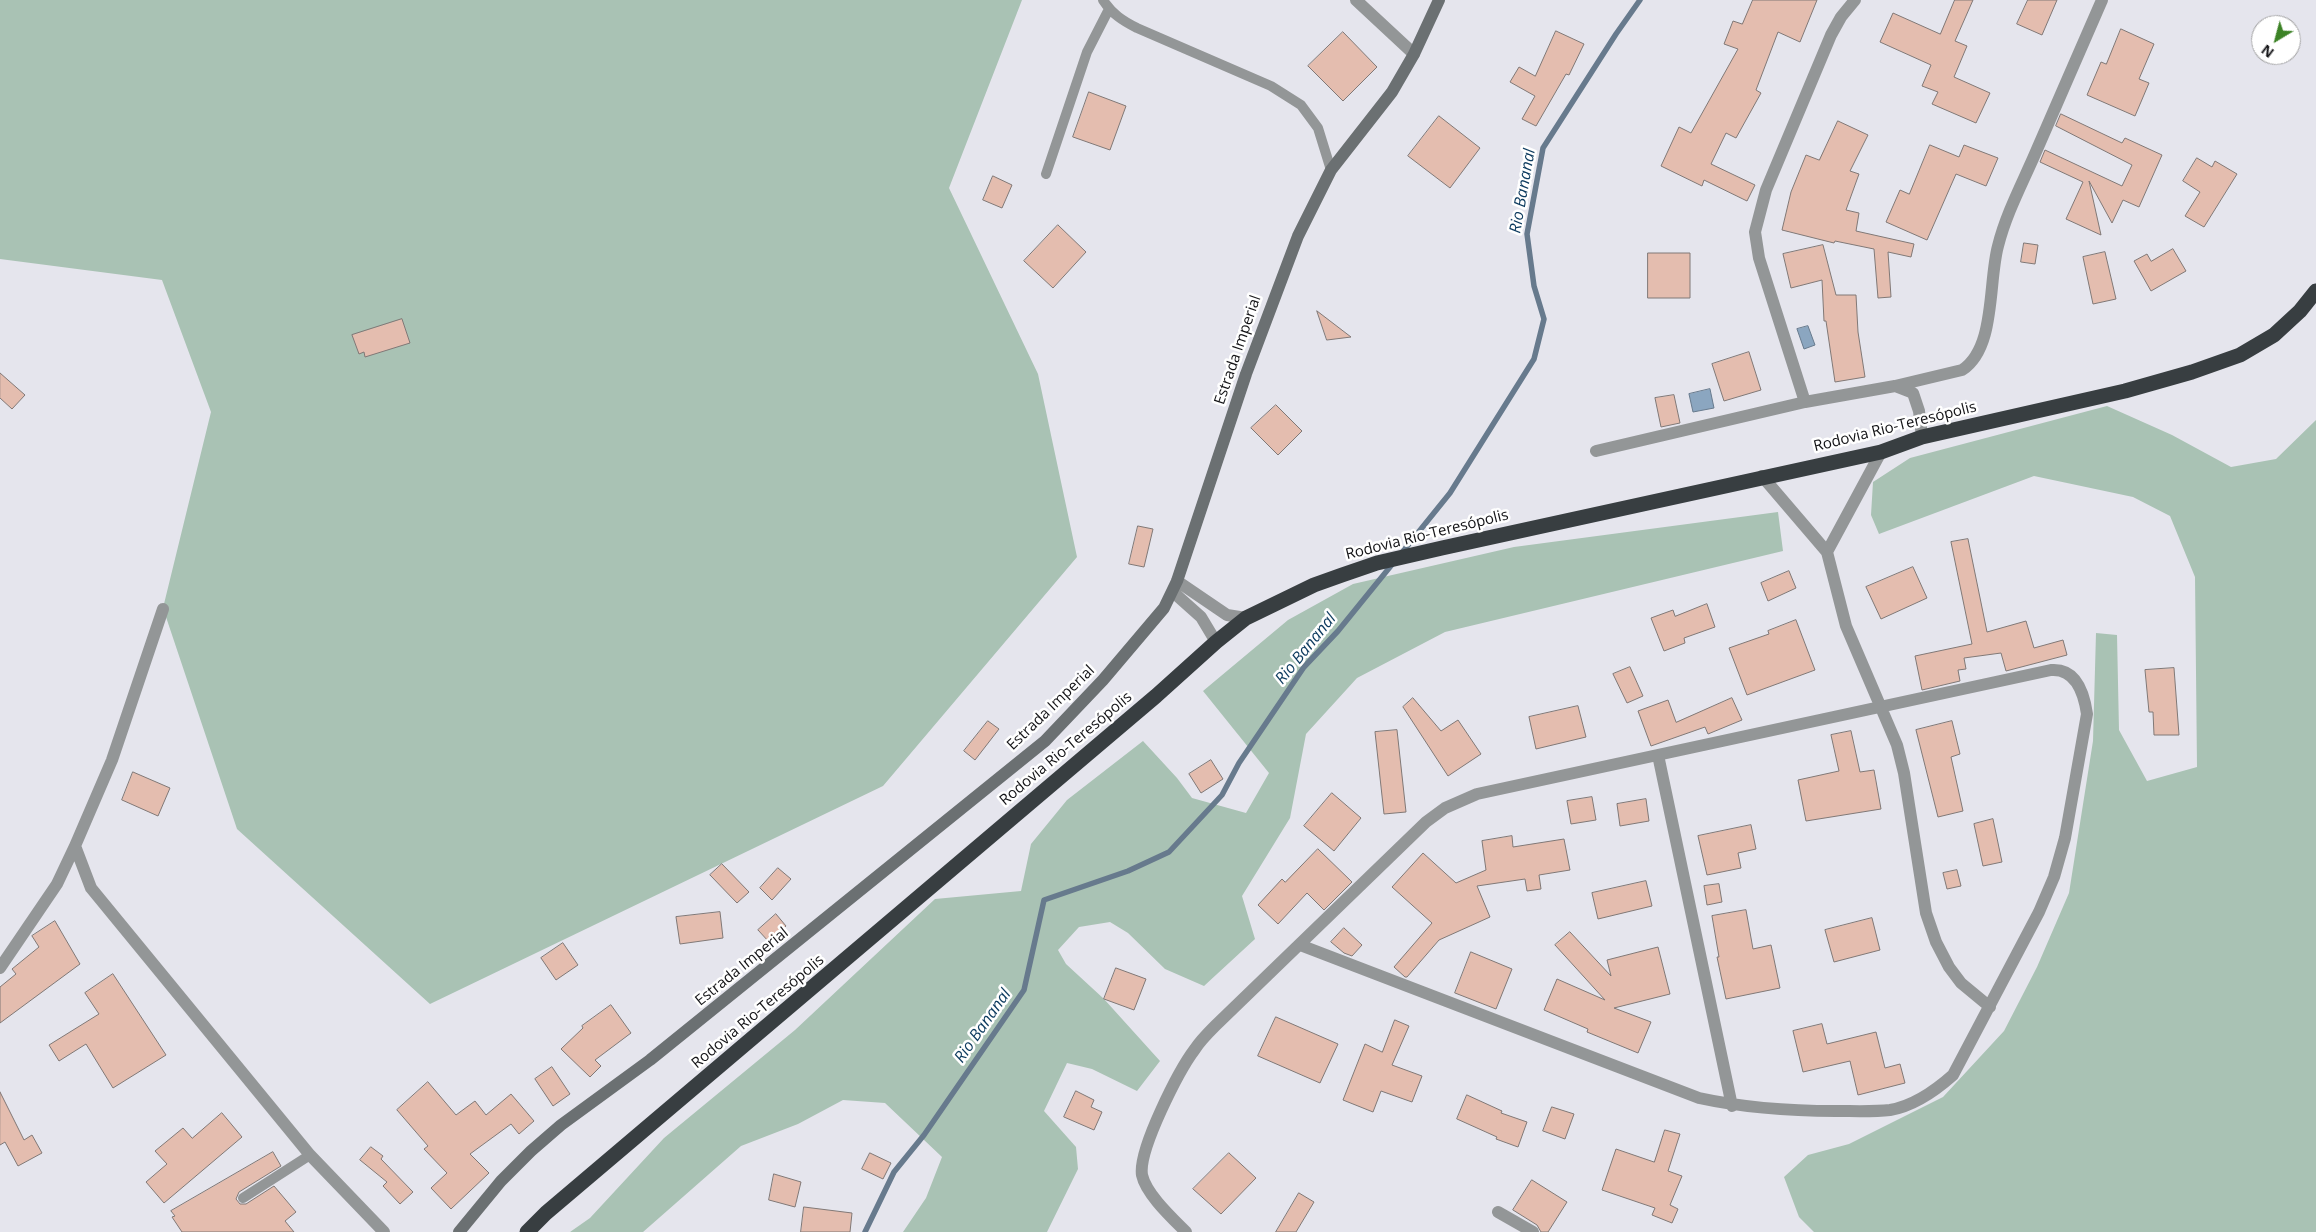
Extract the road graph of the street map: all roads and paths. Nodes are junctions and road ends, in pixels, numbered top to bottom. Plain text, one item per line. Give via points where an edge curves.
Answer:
1 (1103, 0) edge
2 (1356, 0) edge
3 (1439, 0) edge
4 (1855, 0) edge
5 (2102, 0) edge
6 (1109, 9) junction
7 (1414, 54) junction
8 (1331, 170) junction
9 (1046, 174) dead end
10 (2316, 291) edge
11 (1895, 386) junction
12 (1805, 402) junction
13 (1922, 437) junction
14 (1596, 451) dead end
15 (1881, 452) junction
16 (1762, 476) junction
17 (1828, 552) junction
18 (1175, 586) junction
19 (163, 609) dead end
20 (1246, 618) junction
21 (1216, 642) junction
22 (1882, 708) junction
23 (1658, 755) junction
24 (75, 846) junction
25 (1300, 945) junction
26 (0, 968) edge
27 (1990, 1007) junction
28 (1732, 1106) junction
29 (310, 1155) junction
30 (243, 1198) dead end
31 (1498, 1212) dead end
32 (384, 1232) edge
33 (459, 1232) edge
34 (527, 1232) edge
35 (1186, 1232) edge
36 (1533, 1232) edge

1 - 6 lane
2 - 7 street
3 - 7 street, Estrada Imperial
4 - 12 street via 1832,35 1766,190 1755,232 1759,258
5 - 11 street via 2007,219 1998,246 1985,337 1979,354 1971,365 1962,370
6 - 8 lane via 1137,28 1271,86 1300,104 1318,128
6 - 9 lane via 1087,52
7 - 8 street, Estrada Imperial via 1392,92
8 - 18 street, Estrada Imperial via 1298,236 1276,292
10 - 13 highway, Rodovia Rio-Teresópolis via 2274,335 2240,354 2192,372 2125,391
11 - 12 street
11 - 13 street via 1913,392
12 - 14 street
13 - 15 highway, Rodovia Rio-Teresópolis
15 - 16 highway, Rodovia Rio-Teresópolis
15 - 17 street
16 - 17 street
16 - 20 highway, Rodovia Rio-Teresópolis via 1377,563 1314,585
17 - 22 street via 1846,626
18 - 20 street via 1227,614
18 - 21 street via 1202,617
18 - 33 street, Estrada Imperial via 1164,608 1103,680 1044,741 727,1000 554,1132 500,1181
19 - 24 street via 112,760
20 - 21 highway, Rodovia Rio-Teresópolis
21 - 34 highway, Rodovia Rio-Teresópolis
22 - 23 street
22 - 27 street via 1897,745 1904,774 1926,913 1936,942 1961,983
22 - 27 street via 2060,670 2078,683 2084,699 2087,714 2065,838 2054,877
23 - 25 street via 1477,794 1445,808 1396,850
23 - 28 street
24 - 26 street via 57,884
24 - 29 street via 91,888
25 - 28 street via 1699,1098
25 - 35 street via 1195,1048 1146,1146 1141,1162 1142,1177 1164,1210
27 - 28 street via 1953,1075 1937,1090 1914,1102 1890,1110 1847,1111
29 - 30 lane
29 - 32 street
31 - 36 street

